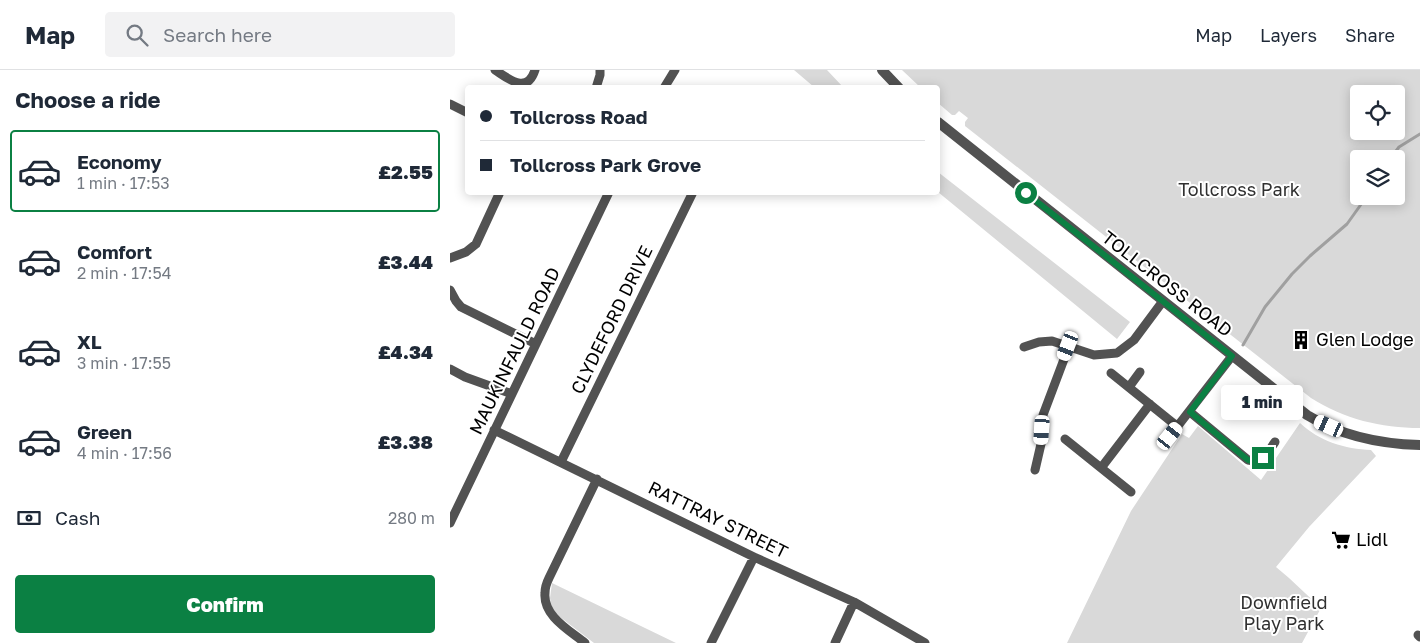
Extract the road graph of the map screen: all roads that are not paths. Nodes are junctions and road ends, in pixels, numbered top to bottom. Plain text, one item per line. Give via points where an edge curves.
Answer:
1 (495, 70) edge
2 (535, 70) edge
3 (600, 70) edge
4 (675, 70) edge
5 (882, 70) edge
6 (597, 85) edge
7 (668, 85) edge
8 (897, 85) edge
9 (450, 104) edge
10 (465, 112) edge
11 (940, 124) edge
12 (499, 195) edge
13 (608, 195) edge
14 (692, 195) edge
15 (450, 258) edge
16 (450, 290) edge
17 (1163, 301) junction
18 (536, 344) junction
19 (1068, 346) junction
20 (1024, 347) dead end
21 (1232, 356) junction
22 (450, 369) edge
23 (1140, 372) dead end
24 (1111, 373) dead end
25 (1128, 387) junction
26 (512, 394) junction
27 (1150, 404) junction
28 (1190, 412) junction
29 (1178, 426) junction
30 (494, 430) junction
31 (1170, 436) dead end
32 (1065, 439) dead end
33 (1275, 442) dead end
34 (1420, 445) edge
35 (561, 462) junction
36 (1101, 468) junction
37 (1035, 470) dead end
38 (597, 479) junction
39 (1131, 492) dead end
40 (450, 524) edge
41 (754, 557) junction
42 (854, 602) junction
43 (585, 643) edge
44 (711, 643) edge
45 (835, 643) edge
46 (925, 643) edge

1 - 2 street via 522,84 532,78
3 - 6 street
4 - 7 street
5 - 8 street
9 - 10 street
11 - 17 street, TOLLCROSS ROAD
12 - 15 street via 476,244
13 - 18 street, MAUKINFAULD ROAD
14 - 35 street, CLYDEFORD DRIVE
16 - 18 street via 461,307
17 - 19 street via 1134,340 1117,353 1094,355
17 - 21 street, TOLLCROSS ROAD
18 - 26 street, MAUKINFAULD ROAD
19 - 20 street via 1052,341
19 - 37 street via 1042,415 1041,444
21 - 28 street
21 - 34 street, TOLLCROSS ROAD via 1294,407 1317,421 1373,441
22 - 26 street
23 - 25 street
24 - 25 street
25 - 27 street
26 - 30 street, MAUKINFAULD ROAD
27 - 29 street
27 - 36 street
28 - 29 street
28 - 33 street via 1248,460 1256,462 1263,458
29 - 31 street
30 - 35 street, RATTRAY STREET
30 - 40 street, MAUKINFAULD ROAD
32 - 36 street
35 - 38 street, RATTRAY STREET
36 - 39 street
38 - 41 street, RATTRAY STREET
38 - 43 street via 544,593 547,609
41 - 42 street, RATTRAY STREET
41 - 44 street
42 - 45 street
42 - 46 street, RATTRAY STREET

